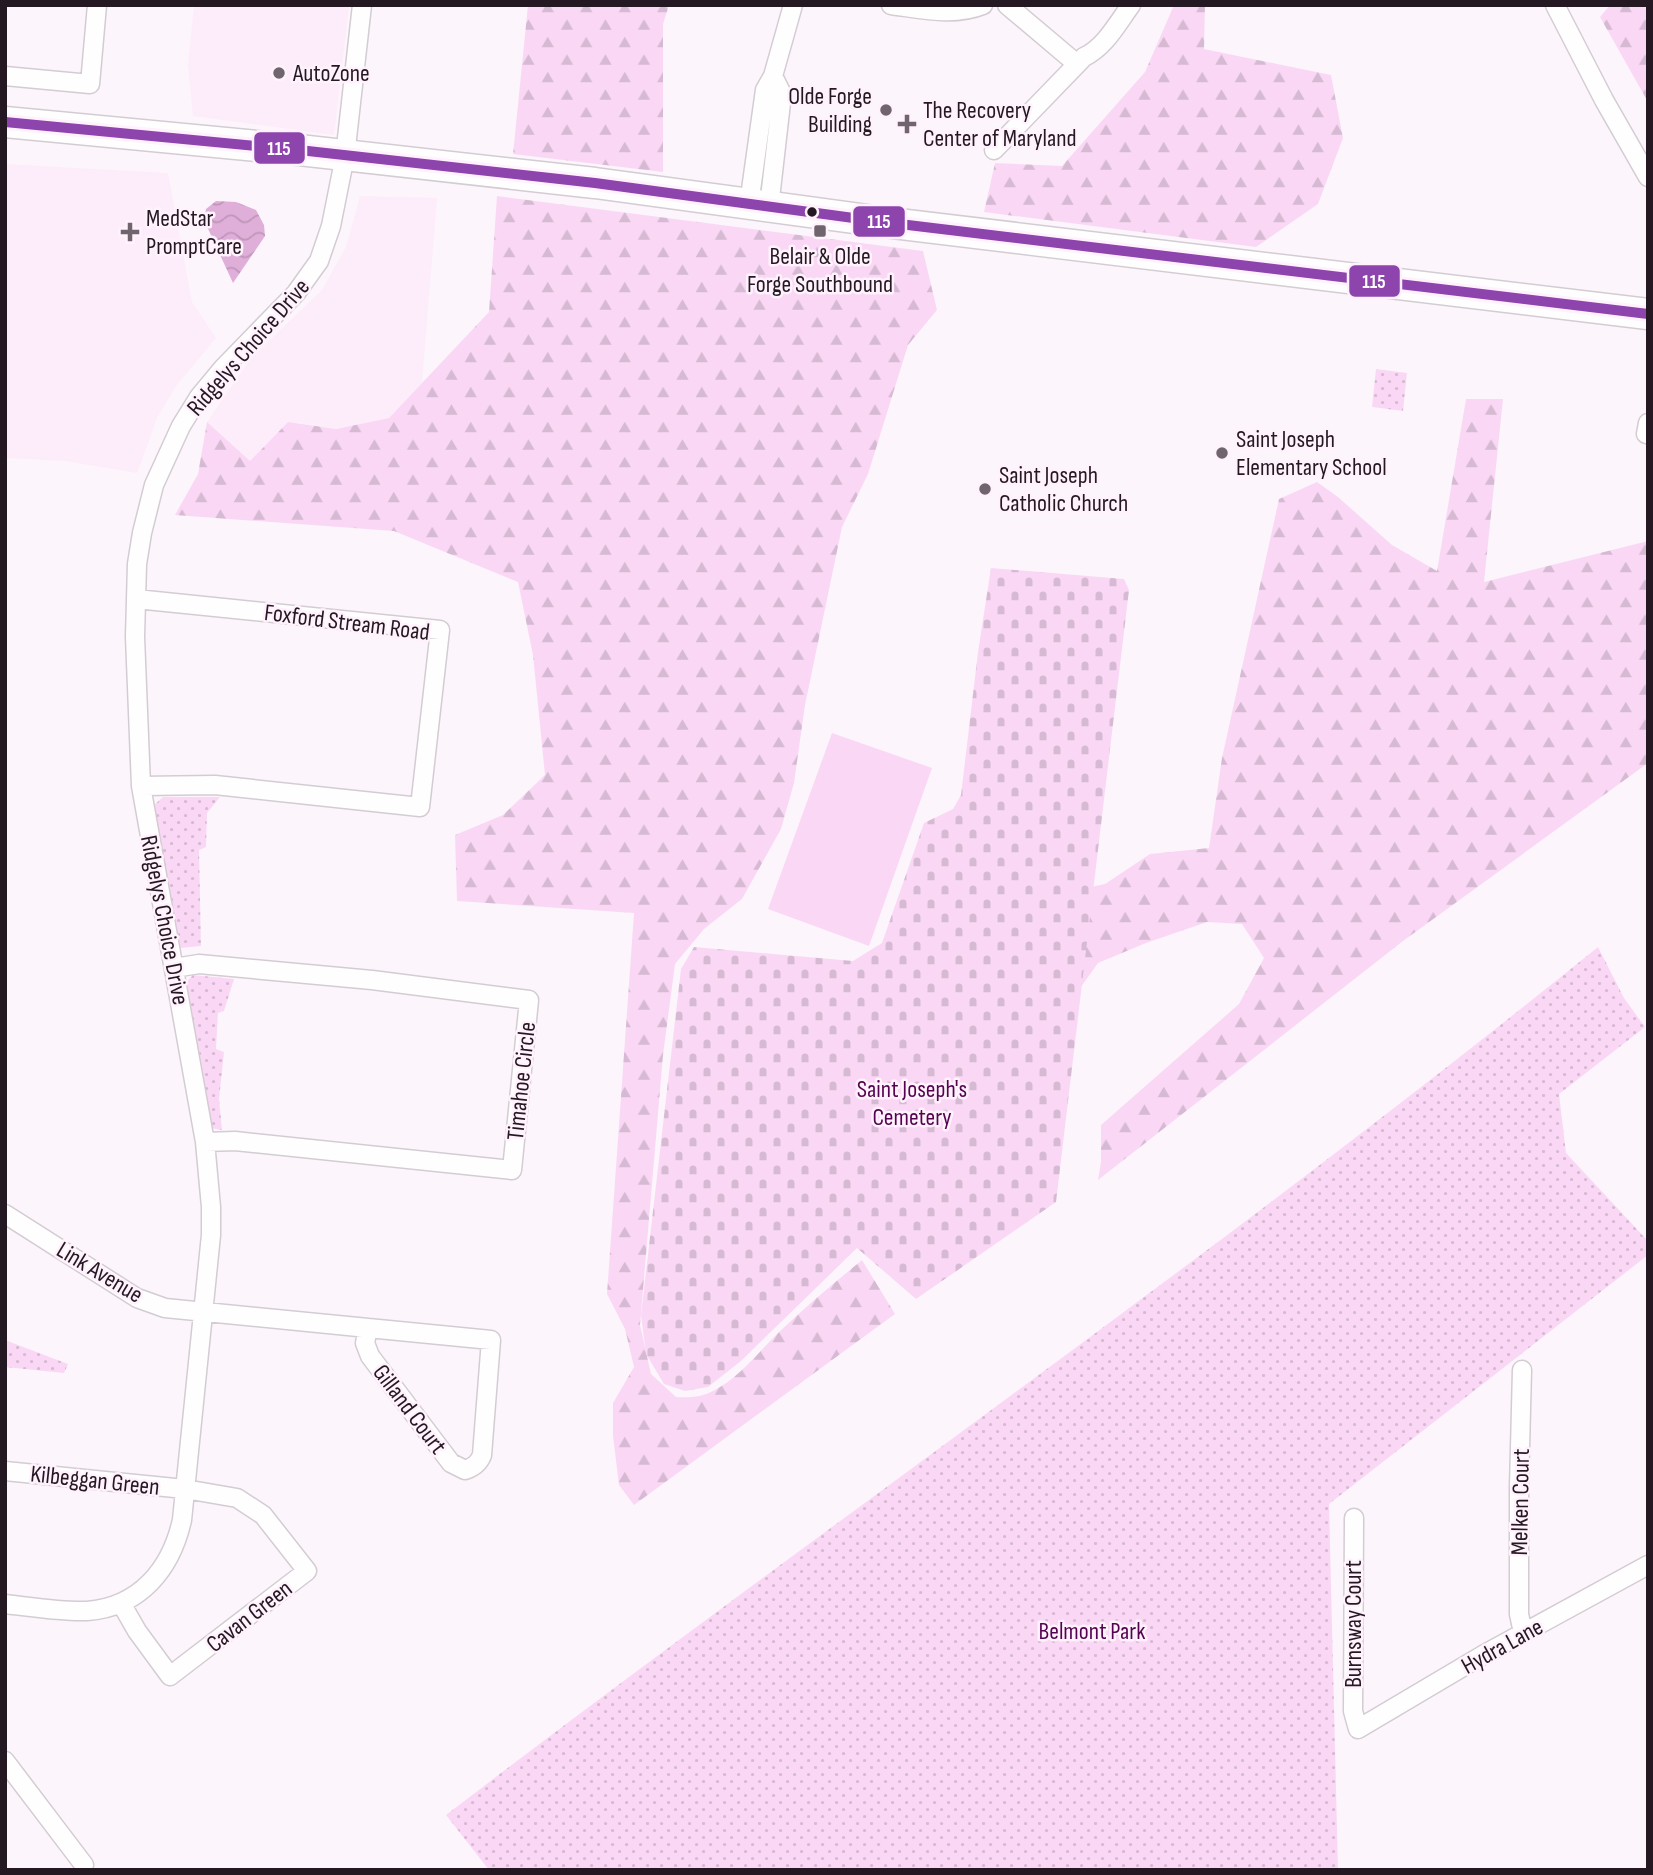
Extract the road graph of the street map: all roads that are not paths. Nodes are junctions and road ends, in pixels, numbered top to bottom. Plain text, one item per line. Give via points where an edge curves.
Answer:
1 (97, 5) edge
2 (362, 5) edge
3 (793, 5) edge
4 (891, 5) edge
5 (983, 5) edge
6 (1007, 5) edge
7 (1131, 5) edge
8 (1555, 5) edge
9 (1077, 64) junction
10 (5, 76) edge
11 (5, 122) edge
12 (994, 150) dead end
13 (345, 156) junction
14 (1648, 177) edge
15 (759, 205) junction
16 (1648, 314) edge
17 (136, 599) junction
18 (141, 786) junction
19 (174, 968) junction
20 (205, 1142) junction
21 (5, 1214) edge
22 (202, 1312) junction
23 (368, 1328) junction
24 (1522, 1370) dead end
25 (5, 1471) edge
26 (185, 1489) junction
27 (1354, 1518) dead end
28 (1648, 1565) edge
29 (121, 1602) junction
30 (5, 1604) edge
31 (1523, 1633) junction
32 (1358, 1729) joint
33 (5, 1761) edge
34 (84, 1865) dead end

1 - 10 street via 90,84
2 - 13 street, Ridgelys Choice Drive
3 - 15 street via 773,76 782,94
4 - 5 street via 950,12
6 - 9 street
7 - 9 street via 1102,44
8 - 14 street
9 - 12 street
11 - 13 highway
13 - 15 highway
13 - 17 street, Ridgelys Choice Drive via 331,226 313,271 199,397 166,456 142,533
15 - 16 highway
17 - 18 street, Ridgelys Choice Drive
17 - 18 street, Foxford Stream Road via 440,630 420,807 215,785
18 - 19 street, Ridgelys Choice Drive
19 - 20 street, Ridgelys Choice Drive
19 - 20 street, Timahoe Circle via 199,964 529,999 512,1170 235,1141
20 - 22 street, Ridgelys Choice Drive via 211,1236
21 - 22 street, Link Avenue via 137,1297 165,1308
22 - 23 street, Gilland Court
22 - 26 street, Ridgelys Choice Drive
23 - 23 street, Gilland Court via 491,1340 480,1461 465,1470 451,1463 370,1356 365,1343
24 - 31 street, Melken Court via 1519,1614
25 - 26 street, Kilbeggan Green
26 - 29 street, Ridgelys Choice Drive via 178,1539 165,1566 151,1583
26 - 29 street, Cavan Green via 237,1498 252,1506 307,1571 170,1676
27 - 32 street, Burnsway Court via 1353,1711
28 - 31 street, Hydra Lane
29 - 30 street, Ridgelys Choice Drive via 84,1611
31 - 32 street, Hydra Lane
33 - 34 street

